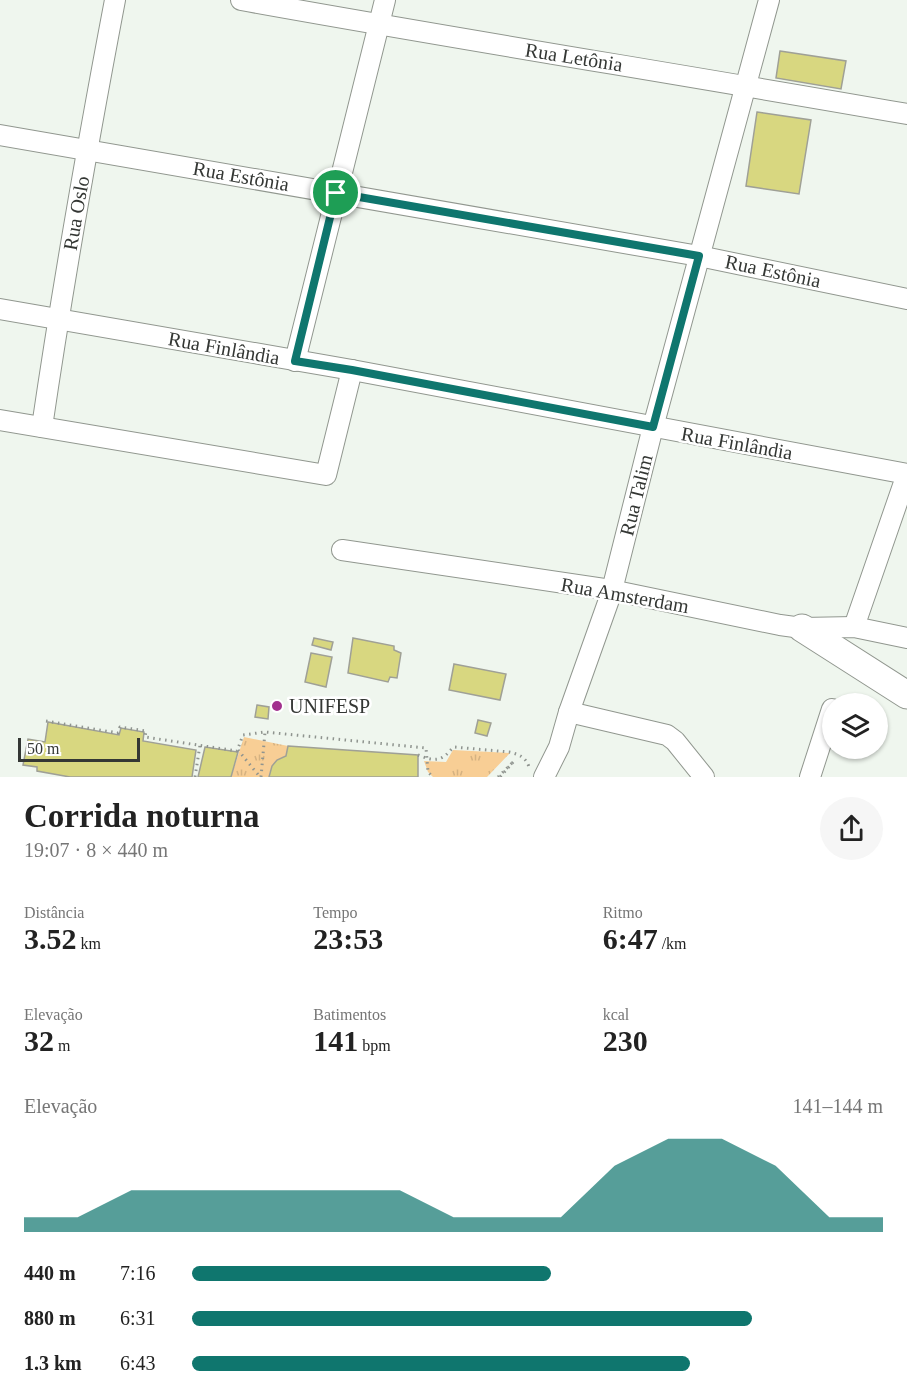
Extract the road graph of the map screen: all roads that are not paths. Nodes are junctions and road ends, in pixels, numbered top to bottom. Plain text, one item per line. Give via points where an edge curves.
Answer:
1 (115, 0) edge
2 (241, 0) edge
3 (385, 0) edge
4 (769, 0) edge
5 (379, 25) junction
6 (745, 86) junction
7 (907, 114) edge
8 (0, 135) edge
9 (87, 149) junction
10 (336, 193) junction
11 (699, 256) junction
12 (907, 299) edge
13 (0, 309) edge
14 (58, 319) junction
15 (295, 361) junction
16 (352, 370) junction
17 (0, 420) edge
18 (42, 427) junction
19 (653, 427) junction
20 (907, 474) edge
21 (342, 550) dead end
22 (611, 590) junction
23 (854, 627) junction
24 (802, 628) junction
25 (907, 638) edge
26 (907, 695) edge
27 (569, 712) junction
28 (822, 741) edge
29 (537, 773) edge
30 (704, 777) edge
31 (810, 777) edge

1 - 9 street, Rua Oslo
2 - 5 street, Rua Letônia
3 - 5 street
4 - 6 street, Rua Talim
5 - 6 street, Rua Letônia
5 - 10 street
6 - 7 street, Rua Letônia
6 - 11 street, Rua Talim
8 - 9 street, Rua Estônia
9 - 10 street, Rua Estônia
9 - 14 street, Rua Oslo
10 - 11 street, Rua Estônia
10 - 15 street
11 - 12 street, Rua Estônia
11 - 19 street, Rua Talim
13 - 14 street, Rua Finlândia
14 - 15 street, Rua Finlândia
14 - 18 street, Rua Oslo
15 - 16 street, Rua Finlândia
16 - 18 street via 326,474
16 - 19 street, Rua Finlândia
17 - 18 street
19 - 20 street, Rua Finlândia
19 - 22 street, Rua Talim
20 - 23 street
21 - 22 street, Rua Amsterdam
22 - 24 street, Rua Amsterdam
22 - 27 street, Rua Talim
23 - 24 street, Rua Amsterdam
23 - 25 street, Rua Amsterdam
24 - 26 main road
27 - 29 street, Rua Talim via 559,747
27 - 30 street via 667,735
28 - 31 street

